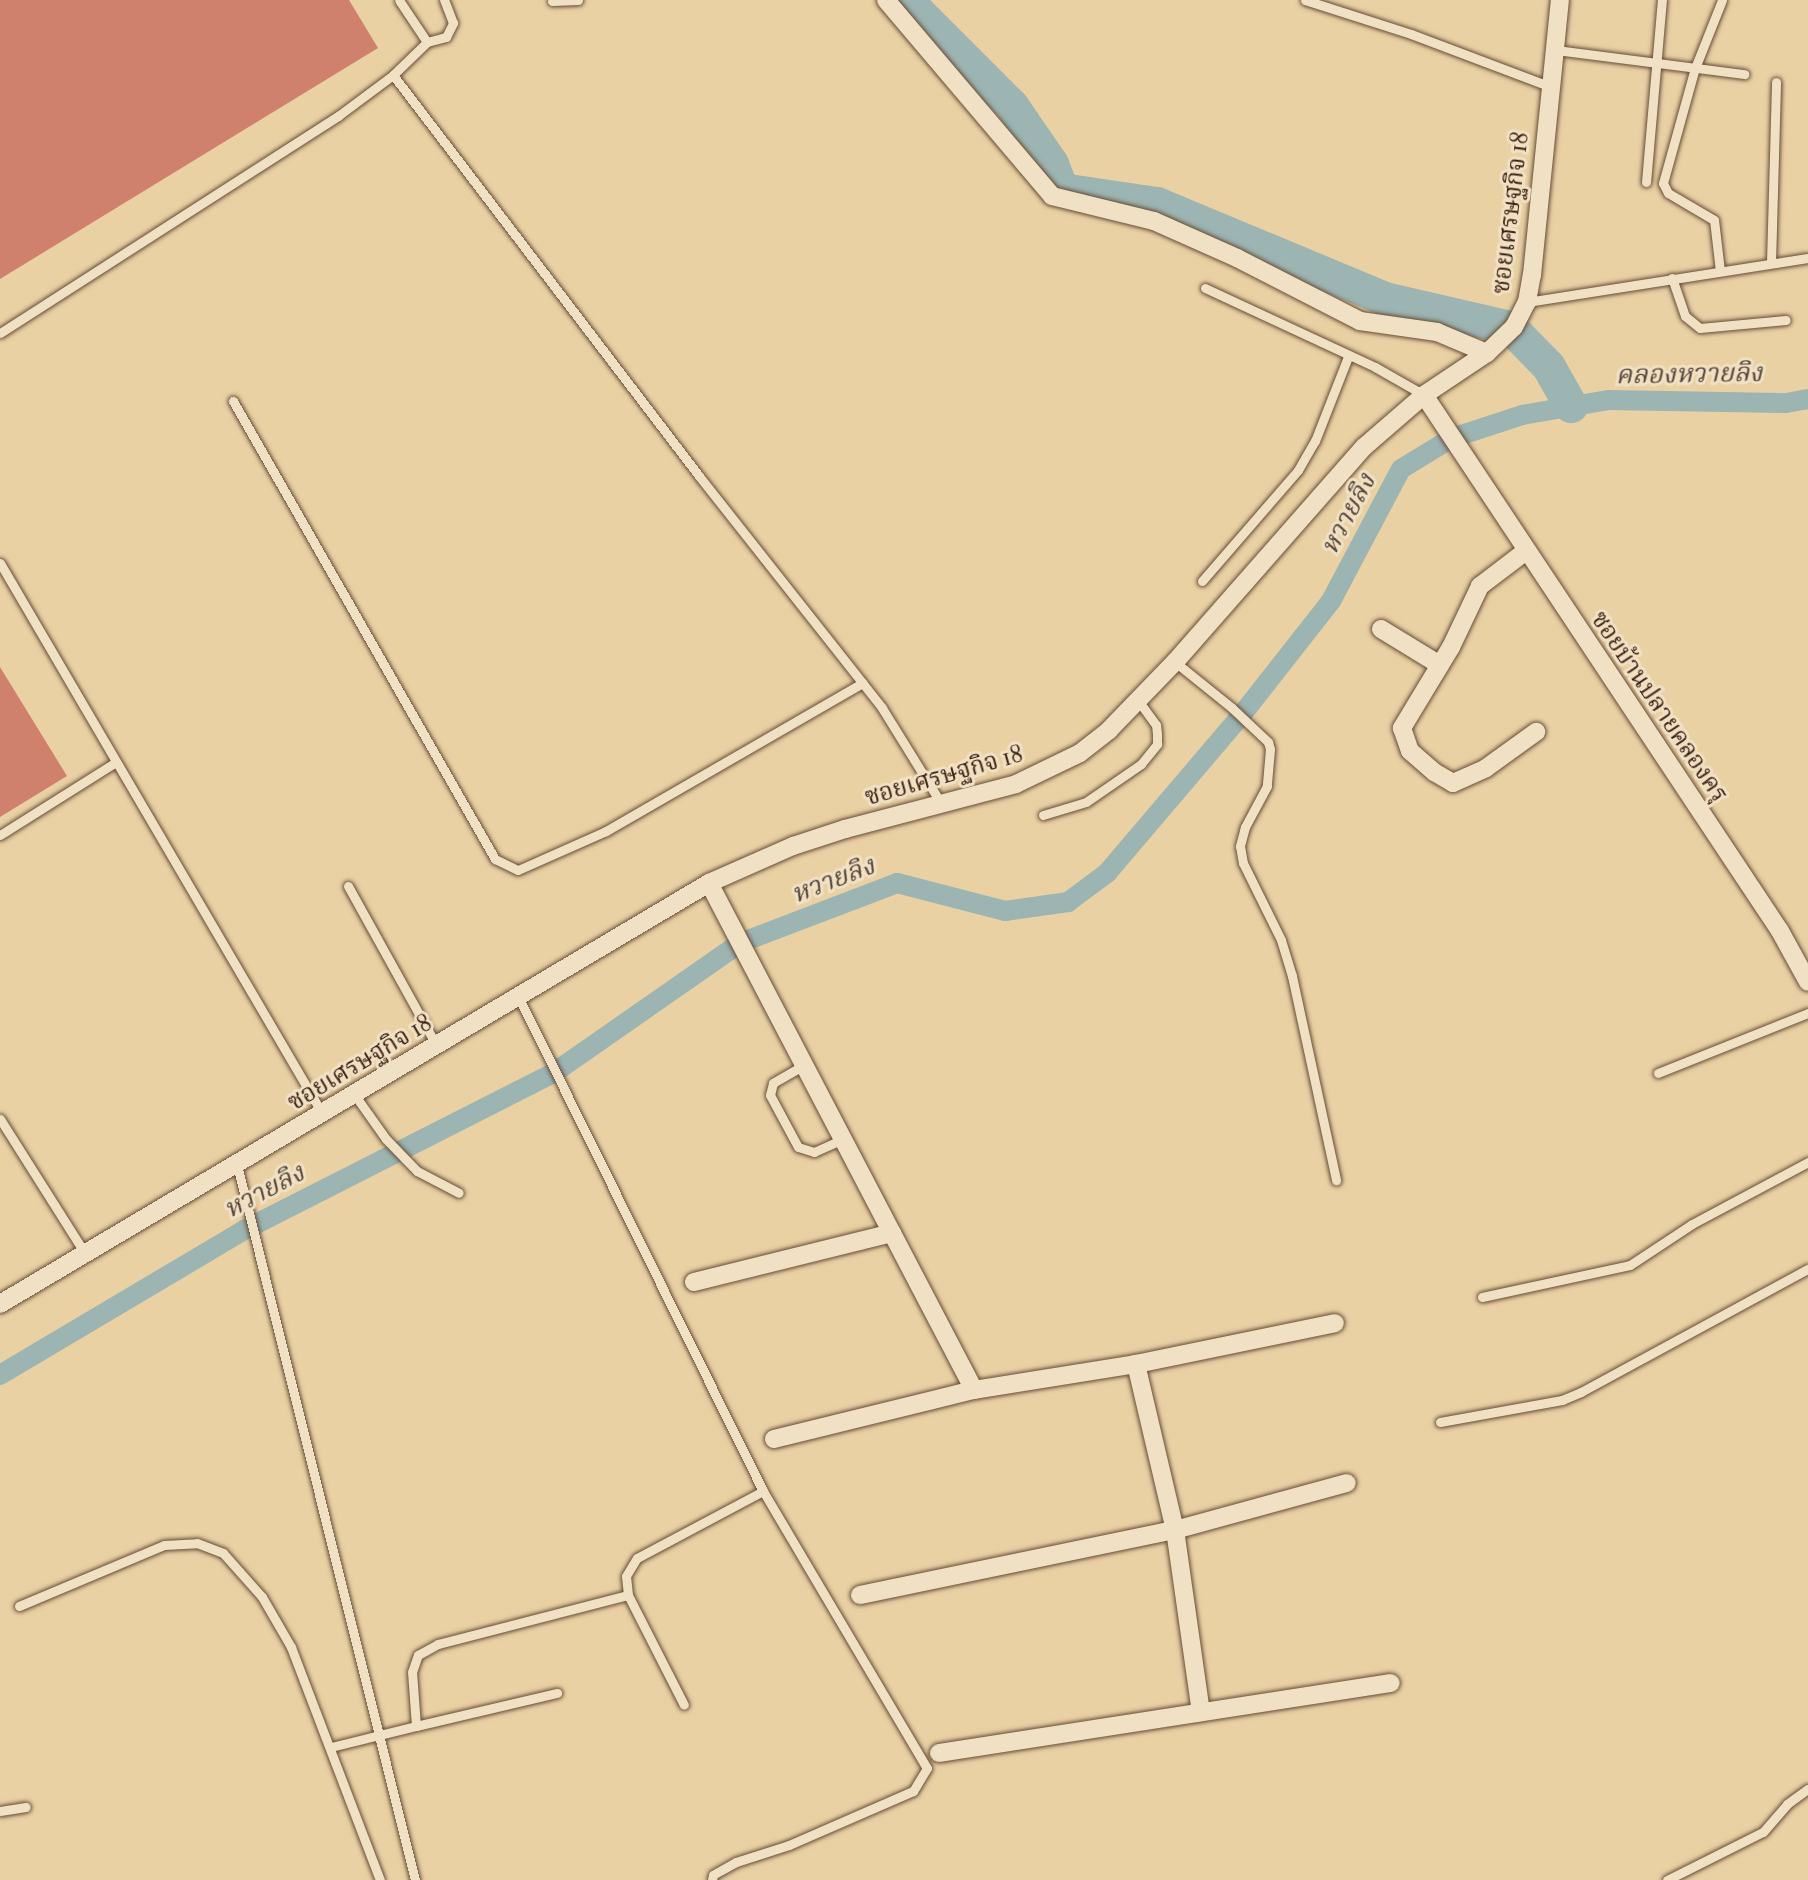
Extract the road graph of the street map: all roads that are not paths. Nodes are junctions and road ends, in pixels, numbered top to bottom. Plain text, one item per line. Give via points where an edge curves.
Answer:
1 (399, 0) edge
2 (444, 0) edge
3 (578, 0) edge
4 (886, 0) edge
5 (1305, 0) edge
6 (1560, 0) edge
7 (1662, 0) edge
8 (1722, 0) edge
9 (552, 1) edge
10 (427, 42) junction
11 (1556, 50) junction
12 (1658, 64) junction
13 (1695, 68) junction
14 (1744, 74) dead end
15 (393, 75) junction
16 (1776, 82) dead end
17 (1551, 87) junction
18 (1646, 182) dead end
19 (1808, 258) edge
20 (1771, 263) junction
21 (1720, 271) junction
22 (1672, 278) junction
23 (1205, 288) dead end
24 (1527, 302) junction
25 (1786, 320) dead end
26 (0, 333) edge
27 (1487, 353) junction
28 (1348, 357) junction
29 (1424, 395) junction
30 (233, 401) dead end
31 (1526, 551) junction
32 (0, 563) edge
33 (1202, 581) dead end
34 (1381, 629) dead end
35 (1175, 662) junction
36 (1440, 665) junction
37 (862, 683) junction
38 (1139, 702) junction
39 (1536, 732) dead end
40 (116, 762) junction
41 (942, 806) junction
42 (1043, 815) dead end
43 (0, 835) edge
44 (709, 883) junction
45 (348, 886) dead end
46 (1808, 982) edge
47 (519, 998) junction
48 (1808, 1013) edge
49 (436, 1045) junction
50 (804, 1065) junction
51 (1658, 1073) dead end
52 (354, 1094) junction
53 (322, 1113) junction
54 (0, 1119) edge
55 (843, 1139) junction
56 (1808, 1162) edge
57 (237, 1165) junction
58 (1336, 1180) dead end
59 (459, 1193) dead end
60 (892, 1233) junction
61 (84, 1252) junction
62 (1808, 1269) edge
63 (694, 1282) dead end
64 (1482, 1297) dead end
65 (0, 1304) edge
66 (1335, 1323) dead end
67 (1136, 1364) junction
68 (974, 1390) junction
69 (1440, 1422) dead end
70 (774, 1439) dead end
71 (1347, 1483) dead end
72 (763, 1491) junction
73 (1175, 1530) junction
74 (628, 1595) junction
75 (860, 1595) dead end
76 (19, 1606) dead end
77 (1391, 1683) dead end
78 (557, 1693) dead end
79 (684, 1705) dead end
80 (1201, 1712) junction
81 (416, 1726) junction
82 (378, 1734) junction
83 (331, 1747) junction
84 (939, 1753) dead end
85 (1808, 1789) edge
86 (26, 1807) dead end
87 (0, 1811) edge
88 (380, 1880) edge
89 (415, 1880) edge
90 (712, 1880) edge
91 (1667, 1880) edge

1 - 10 lane
2 - 10 lane via 453,23 446,37
3 - 9 lane
4 - 27 street via 1052,196 1154,221 1360,321 1437,332
5 - 17 lane
6 - 11 street, ซอยเศรษฐกิจ 18
7 - 12 lane
8 - 13 lane
10 - 15 lane
11 - 12 lane
11 - 17 street, ซอยเศรษฐกิจ 18
12 - 13 lane
12 - 18 lane
13 - 14 lane
13 - 21 lane via 1663,183 1668,193 1714,220
15 - 26 lane via 338,116
15 - 37 lane
16 - 20 lane
17 - 24 street, ซอยเศรษฐกิจ 18
19 - 20 lane
20 - 21 lane
21 - 22 lane
22 - 24 lane
22 - 25 lane via 1685,316 1700,328
23 - 28 lane
24 - 27 street, ซอยเศรษฐกิจ 18 via 1514,327
27 - 29 street, ซอยเศรษฐกิจ 18
28 - 29 lane
28 - 33 lane via 1298,470
29 - 31 street, ซอยบ้านปลายคลองครุ
29 - 35 street, ซอยเศรษฐกิจ 18 via 1364,447
30 - 37 lane via 495,859 518,870 606,831
31 - 36 street via 1480,586
31 - 46 street, ซอยบ้านปลายคลองครุ via 1780,931
32 - 40 lane
34 - 36 street
35 - 38 street, ซอยเศรษฐกิจ 18
35 - 58 lane via 1268,742 1272,758 1267,786 1240,846 1292,976
36 - 39 street via 1402,728 1410,751 1434,772 1453,783 1467,779
37 - 41 lane
38 - 41 street, ซอยเศรษฐกิจ 18 via 1070,758 1016,784
38 - 42 lane via 1157,734 1157,744 1141,764 1086,802
40 - 43 lane
40 - 53 lane
41 - 44 street, ซอยเศรษฐกิจ 18 via 819,837
44 - 47 street, ซอยเศรษฐกิจ 18
44 - 50 street
45 - 49 lane
47 - 49 street, ซอยเศรษฐกิจ 18
47 - 72 lane
48 - 51 lane
49 - 52 street, ซอยเศรษฐกิจ 18
50 - 55 street
50 - 55 lane via 773,1083 770,1095 798,1147 814,1152
52 - 53 street, ซอยเศรษฐกิจ 18
52 - 59 lane via 417,1171
53 - 57 street, ซอยเศรษฐกิจ 18
54 - 61 lane
55 - 60 street
56 - 64 lane via 1692,1224 1630,1265
57 - 61 street, ซอยเศรษฐกิจ 18
57 - 82 lane
60 - 63 street
60 - 68 street
61 - 65 street, ซอยเศรษฐกิจ 18
62 - 69 lane via 1562,1400
66 - 67 street
67 - 68 street
67 - 73 street
68 - 70 street
71 - 73 street
72 - 74 lane via 637,1558 626,1576
72 - 90 lane via 927,1768 913,1791 736,1862
73 - 75 street
73 - 80 street
74 - 79 lane
74 - 81 lane via 438,1644 418,1655 412,1672
76 - 83 lane via 164,1545 197,1543 223,1553 262,1597 291,1647
77 - 80 street
78 - 81 lane
80 - 84 street
81 - 82 lane
82 - 83 lane
82 - 89 lane
83 - 88 lane
85 - 91 lane via 1763,1832
86 - 87 lane

